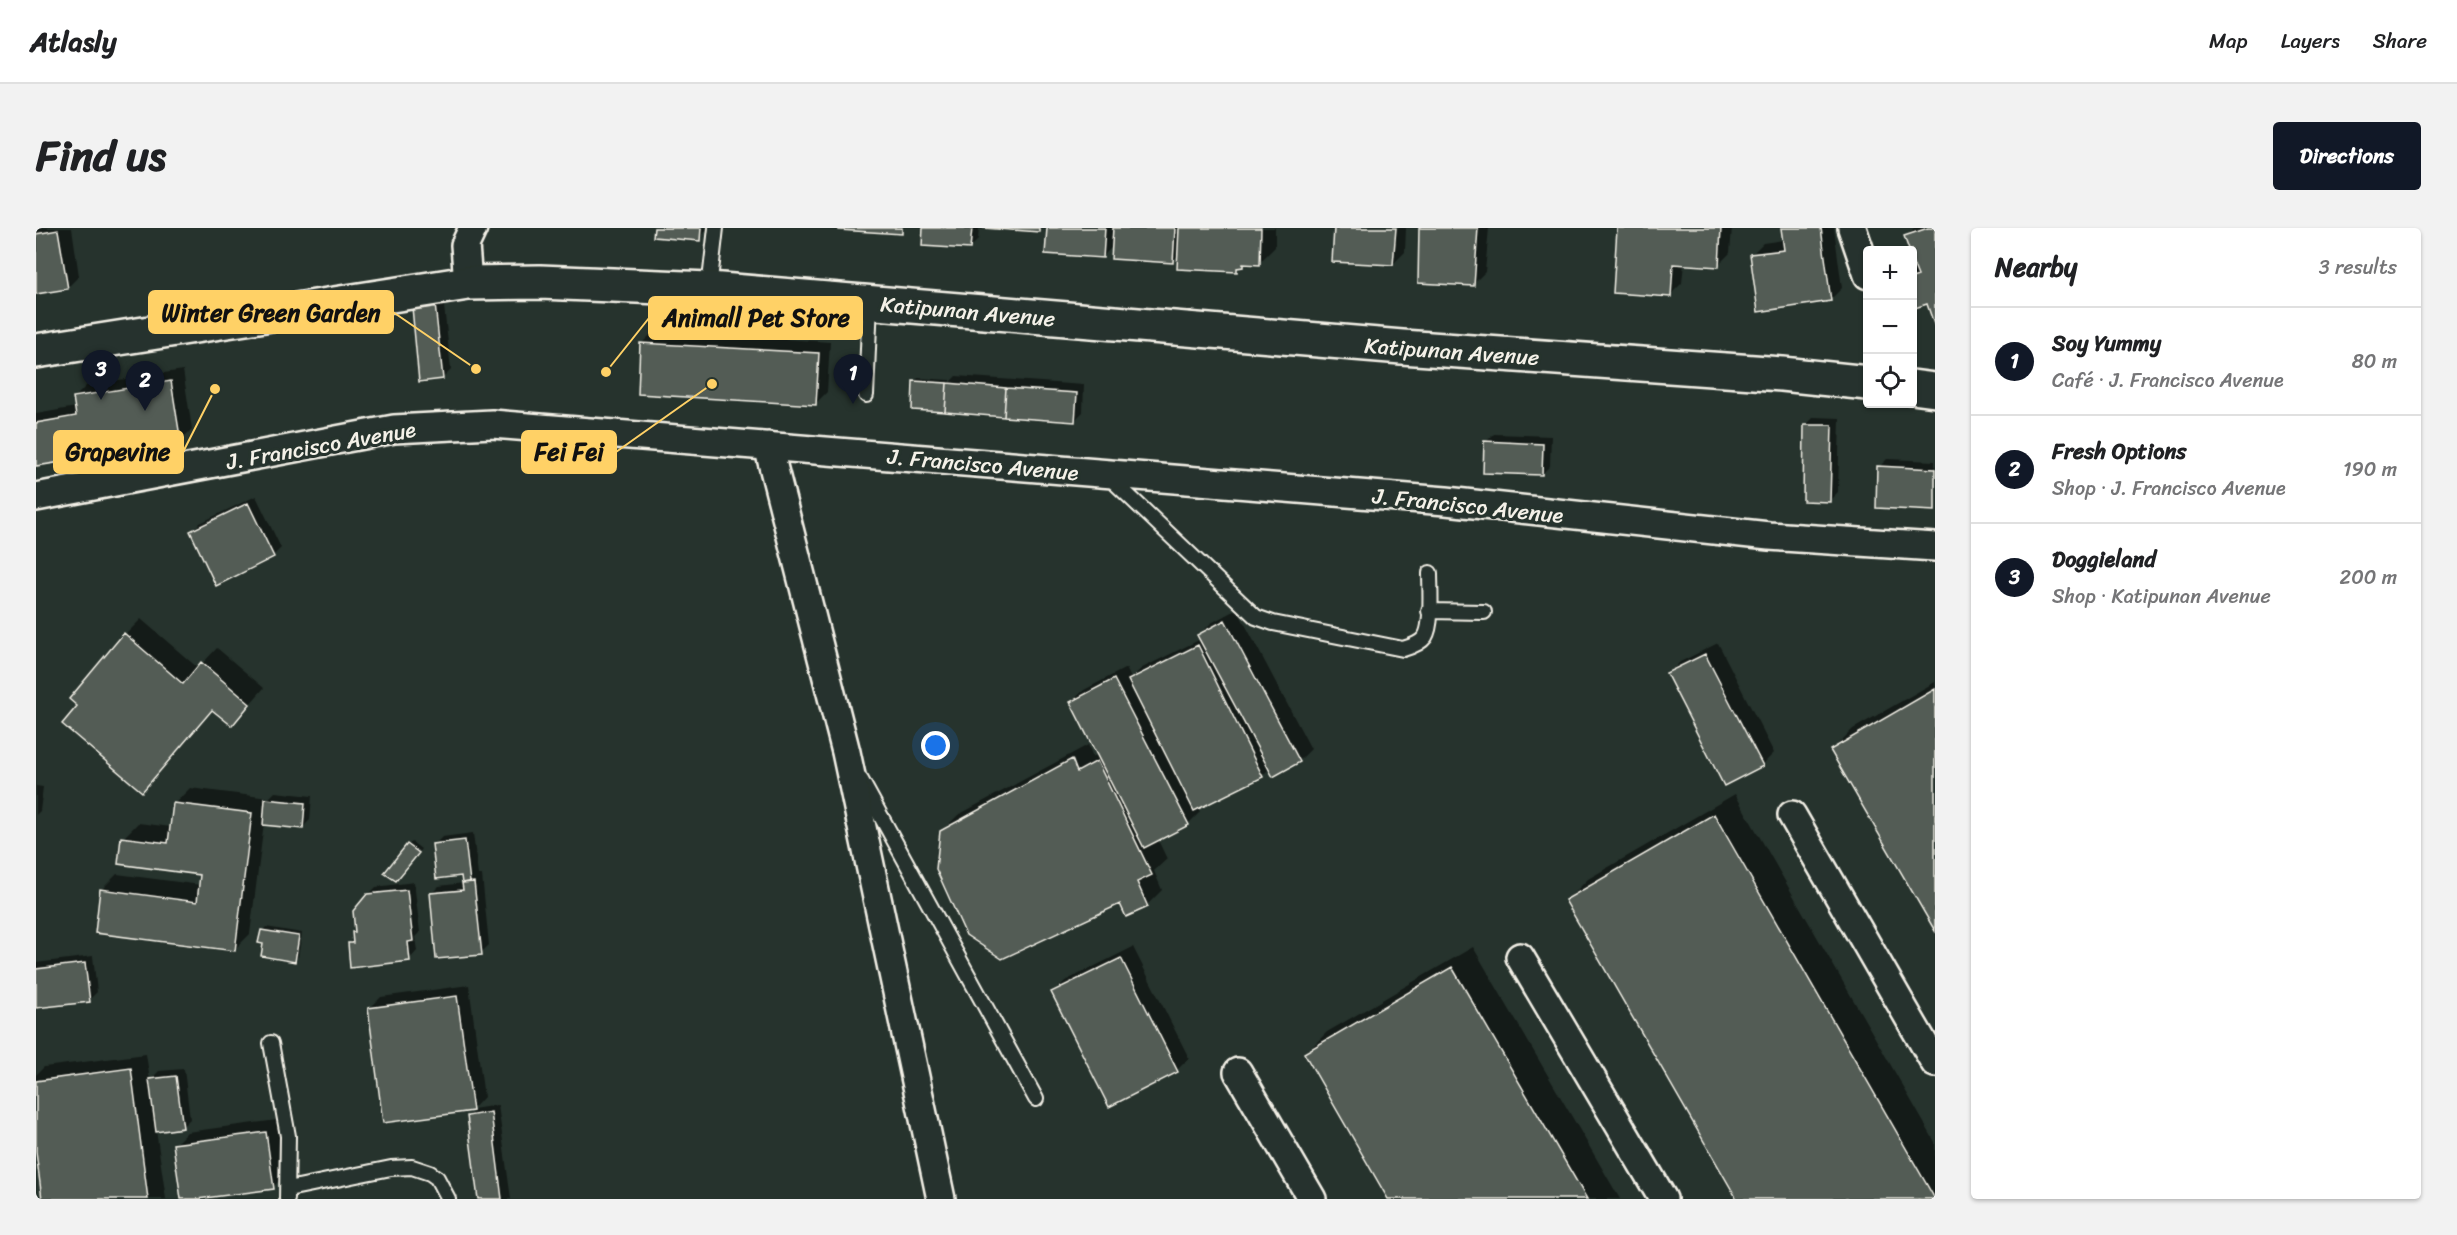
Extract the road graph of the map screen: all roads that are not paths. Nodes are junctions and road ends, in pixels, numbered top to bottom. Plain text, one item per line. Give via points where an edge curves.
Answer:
1 (716, 228) edge
2 (1852, 228) edge
3 (464, 234) edge
4 (1863, 260) edge
5 (468, 284) junction
6 (709, 289) junction
7 (870, 302) junction
8 (36, 351) edge
9 (1863, 382) edge
10 (1917, 388) edge
11 (1935, 390) edge
12 (867, 395) dead end
13 (768, 446) junction
14 (1105, 473) junction
15 (36, 497) edge
16 (1935, 547) edge
17 (1430, 573) dead end
18 (1430, 611) junction
19 (1484, 612) dead end
20 (846, 752) junction
21 (1792, 815) dead end
22 (1520, 957) dead end
23 (271, 1042) dead end
24 (1935, 1063) edge
25 (1238, 1072) dead end
26 (1036, 1099) dead end
27 (288, 1194) edge
28 (448, 1199) edge
29 (941, 1199) edge
30 (1312, 1199) edge
31 (1663, 1199) edge

1 - 6 lane
2 - 4 street
3 - 5 street
5 - 6 street, Katipunan Avenue
5 - 8 street, Katipunan Avenue
6 - 7 street, Katipunan Avenue
7 - 9 street, Katipunan Avenue
7 - 12 lane
10 - 11 street
13 - 14 street, J. Francisco Avenue
13 - 15 street, J. Francisco Avenue via 492,424 394,429
13 - 20 street
14 - 16 street, J. Francisco Avenue via 1446,501 1769,536
14 - 18 lane via 1256,617 1403,649 1425,637
17 - 18 lane
18 - 19 lane
20 - 26 lane
20 - 29 street
21 - 24 street
22 - 31 street
23 - 27 lane via 288,1136
25 - 30 street
27 - 28 lane via 391,1168 412,1167 438,1178

